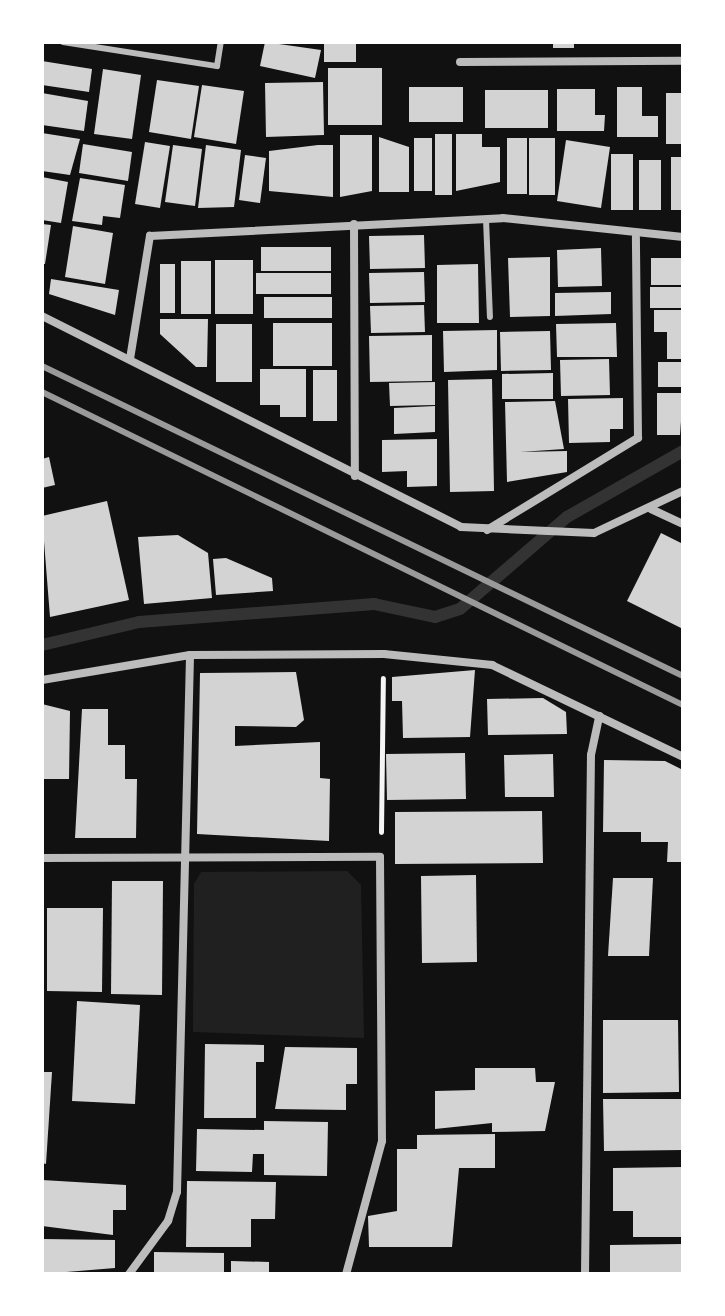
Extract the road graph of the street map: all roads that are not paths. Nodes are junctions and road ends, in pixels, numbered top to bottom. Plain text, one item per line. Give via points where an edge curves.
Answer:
1 (63, 42) edge
2 (221, 42) edge
3 (683, 61) edge
4 (460, 62) dead end
5 (486, 219) junction
6 (354, 224) junction
7 (636, 237) junction
8 (683, 237) edge
9 (42, 316) edge
10 (490, 317) dead end
11 (130, 359) junction
12 (355, 476) junction
13 (683, 491) edge
14 (651, 509) junction
15 (683, 524) edge
16 (487, 530) junction
17 (190, 655) junction
18 (42, 680) edge
19 (599, 716) junction
20 (683, 757) edge
21 (42, 858) edge
22 (187, 858) junction
23 (129, 1274) edge
24 (346, 1274) edge
25 (585, 1274) edge

1 - 2 lane via 217,66
3 - 4 street
5 - 6 street
5 - 7 street
5 - 10 lane
6 - 11 street via 150,236
6 - 12 street
7 - 8 street
7 - 16 street via 638,438
9 - 11 street
11 - 12 street
12 - 16 street via 435,517
13 - 14 street
14 - 15 street
14 - 16 street via 594,533
17 - 18 street
17 - 19 street via 384,654 492,665
17 - 22 street
19 - 20 street
19 - 25 street via 591,755
21 - 22 street
22 - 23 street via 177,1192 168,1221
22 - 24 street via 380,857 382,1141

